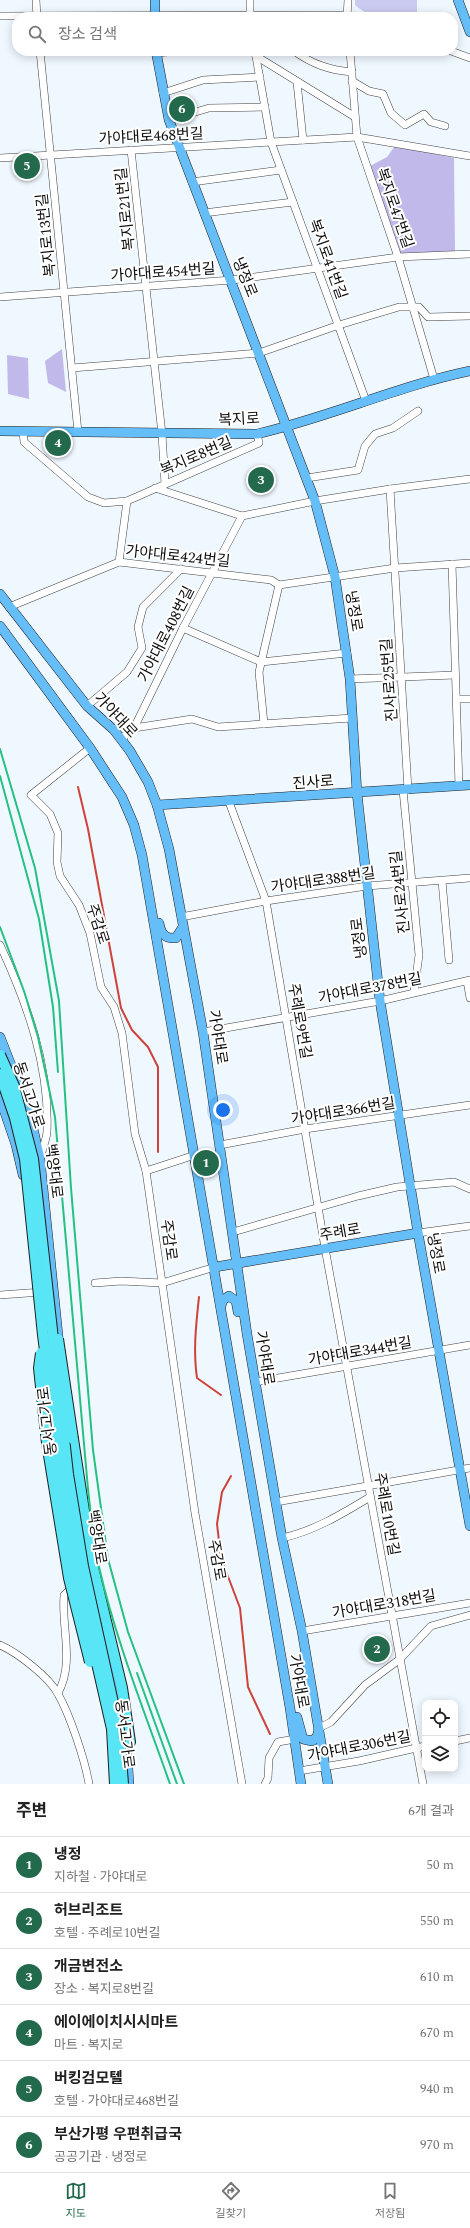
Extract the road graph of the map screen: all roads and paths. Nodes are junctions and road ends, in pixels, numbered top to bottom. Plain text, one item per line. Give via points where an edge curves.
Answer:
1 (36, 0) edge
2 (155, 0) edge
3 (250, 0) edge
4 (348, 0) edge
5 (458, 0) edge
6 (37, 12) edge
7 (155, 12) edge
8 (250, 12) edge
9 (349, 12) edge
10 (0, 16) edge
11 (12, 16) edge
12 (470, 32) edge
13 (458, 54) edge
14 (41, 56) edge
15 (157, 56) edge
16 (256, 56) edge
17 (259, 56) edge
18 (301, 56) edge
19 (350, 56) edge
20 (470, 58) edge
21 (352, 72) junction
22 (260, 77) junction
23 (352, 81) junction
24 (300, 83) junction
25 (162, 93) junction
26 (265, 107) junction
27 (355, 117) junction
28 (169, 120) junction
29 (445, 126) dead end
30 (357, 137) junction
31 (303, 140) junction
32 (271, 142) junction
33 (179, 147) junction
34 (131, 150) junction
35 (51, 155) junction
36 (470, 156) edge
37 (0, 158) edge
38 (281, 170) junction
39 (192, 182) junction
40 (293, 202) junction
41 (204, 213) junction
42 (470, 254) edge
43 (398, 257) junction
44 (317, 268) junction
45 (232, 280) junction
46 (146, 286) junction
47 (64, 293) junction
48 (0, 297) edge
49 (413, 307) junction
50 (470, 316) edge
51 (339, 325) junction
52 (259, 353) junction
53 (154, 361) junction
54 (72, 368) junction
55 (470, 371) edge
56 (434, 378) junction
57 (366, 401) junction
58 (418, 411) dead end
59 (288, 427) junction
60 (0, 431) edge
61 (23, 431) junction
62 (78, 432) junction
63 (162, 434) junction
64 (257, 434) junction
65 (307, 478) junction
66 (470, 479) edge
67 (165, 484) junction
68 (156, 488) junction
69 (390, 489) junction
70 (127, 501) junction
71 (315, 501) junction
72 (242, 516) junction
73 (119, 562) junction
74 (470, 562) edge
75 (452, 564) junction
76 (395, 568) junction
77 (181, 569) junction
78 (212, 574) junction
79 (334, 576) junction
80 (279, 586) junction
81 (0, 594) edge
82 (9, 607) junction
83 (0, 626) edge
84 (184, 628) junction
85 (347, 653) junction
86 (261, 662) junction
87 (455, 675) junction
88 (402, 678) junction
89 (350, 679) junction
90 (470, 698) edge
91 (457, 699) junction
92 (87, 706) junction
93 (352, 718) junction
94 (264, 724) junction
95 (134, 728) junction
96 (121, 739) junction
97 (90, 748) junction
98 (470, 785) edge
99 (459, 786) junction
100 (406, 790) junction
101 (357, 793) junction
102 (229, 802) junction
103 (157, 805) junction
104 (470, 878) edge
105 (412, 882) junction
106 (442, 882) junction
107 (148, 886) junction
108 (366, 886) junction
109 (266, 901) junction
110 (182, 922) junction
111 (0, 945) edge
112 (449, 960) dead end
113 (468, 980) edge
114 (414, 992) junction
115 (470, 998) edge
116 (380, 1001) junction
117 (286, 1017) junction
118 (203, 1032) junction
119 (0, 1037) edge
120 (0, 1055) edge
121 (0, 1074) edge
122 (0, 1098) edge
123 (470, 1105) edge
124 (398, 1116) junction
125 (305, 1129) junction
126 (220, 1145) junction
127 (195, 1155) junction
128 (40, 1159) junction
129 (146, 1171) junction
130 (410, 1185) junction
131 (470, 1189) edge
132 (318, 1207) junction
133 (470, 1226) edge
134 (233, 1232) junction
135 (418, 1233) junction
136 (41, 1243) junction
137 (325, 1248) junction
138 (238, 1264) junction
139 (215, 1267) junction
140 (95, 1283) dead end
141 (162, 1283) junction
142 (53, 1291) junction
143 (35, 1293) junction
144 (0, 1295) edge
145 (221, 1306) junction
146 (247, 1334) junction
147 (43, 1335) junction
148 (470, 1346) edge
149 (440, 1351) junction
150 (347, 1366) junction
151 (255, 1382) junction
152 (470, 1468) edge
153 (460, 1470) junction
154 (368, 1486) junction
155 (370, 1497) junction
156 (276, 1502) junction
157 (470, 1526) edge
158 (282, 1538) junction
159 (75, 1584) junction
160 (470, 1603) edge
161 (470, 1615) edge
162 (392, 1616) junction
163 (302, 1631) junction
164 (0, 1645) edge
165 (400, 1659) junction
166 (58, 1693) junction
167 (290, 1708) junction
168 (319, 1728) junction
169 (470, 1738) edge
170 (294, 1739) junction
171 (107, 1740) joint
172 (458, 1740) edge
173 (130, 1742) joint
174 (422, 1747) edge
175 (416, 1748) junction
176 (325, 1766) junction
177 (298, 1771) junction
178 (129, 1772) junction
179 (113, 1774) junction
180 (89, 1784) edge
181 (114, 1784) edge
182 (123, 1784) edge
183 (129, 1784) edge
184 (242, 1784) edge
185 (265, 1784) edge
186 (301, 1784) edge
187 (328, 1784) edge
188 (423, 1784) edge

1 - 6 street
2 - 7 main road
3 - 8 street
4 - 9 street
5 - 12 main road
10 - 11 street
13 - 20 street
14 - 35 street, 복지로13번길
15 - 25 main road, 냉정로
16 - 22 street, 복지로41번길
17 - 24 street, 복지로41번길
18 - 21 street via 309,62
19 - 21 street, 복지로47번길
21 - 23 street, 복지로47번길
22 - 25 street via 204,80
22 - 26 street, 복지로41번길
23 - 27 street, 복지로47번길
23 - 29 street via 369,91 383,94 391,113 405,125 424,114 431,122
24 - 27 street
24 - 31 street
25 - 28 main road, 냉정로
26 - 28 street via 209,108
26 - 32 street, 복지로41번길
27 - 30 street, 복지로47번길
28 - 33 main road, 냉정로
30 - 31 street, 가야대로468번길
30 - 36 street, 가야대로468번길
30 - 43 street, 복지로47번길
31 - 32 street, 가야대로468번길
32 - 33 street, 가야대로468번길
32 - 38 street, 복지로41번길
33 - 34 street, 가야대로468번길
33 - 39 main road, 냉정로
34 - 35 street, 가야대로468번길
34 - 46 street, 복지로21번길
35 - 37 street, 가야대로468번길
35 - 47 street, 복지로13번길
38 - 39 street
38 - 40 street, 복지로41번길
39 - 41 main road, 냉정로
40 - 41 street
40 - 44 street, 복지로41번길
41 - 45 main road, 냉정로
42 - 43 street, 가야대로454번길
43 - 44 street, 가야대로454번길
43 - 49 street, 복지로47번길
44 - 45 street, 가야대로454번길
44 - 51 street, 복지로41번길
45 - 46 street, 가야대로454번길
45 - 52 main road, 냉정로
46 - 47 street, 가야대로454번길
46 - 53 street, 복지로21번길
47 - 48 street, 가야대로454번길
47 - 54 street, 복지로13번길
49 - 50 street via 419,307 428,318
49 - 51 street via 399,307
49 - 56 street, 복지로47번길
51 - 52 street
51 - 57 street, 복지로41번길
52 - 53 street
52 - 59 main road, 냉정로
53 - 54 street
53 - 63 street, 복지로21번길
54 - 62 street, 복지로13번길
55 - 56 main road, 복지로
56 - 57 main road, 복지로
57 - 59 main road, 복지로
58 - 65 street via 393,428 375,434 365,446 358,470
59 - 64 main road, 복지로
59 - 65 main road, 냉정로
60 - 61 main road, 복지로
61 - 62 main road, 복지로
61 - 70 street, 복지로8번길 via 24,442 88,496 104,503
62 - 63 main road, 복지로
63 - 64 main road, 복지로
63 - 67 street, 복지로21번길
64 - 67 street, 복지로8번길 via 259,443
65 - 71 main road, 냉정로
66 - 69 street, 복지로8번길
67 - 68 street, 복지로8번길
68 - 70 street, 복지로8번길
68 - 72 street, 복지로8번길
69 - 71 street, 복지로8번길
69 - 76 street
70 - 73 street
71 - 72 street, 복지로8번길
71 - 79 main road, 냉정로
72 - 78 street, 가야대로408번길
73 - 77 street, 가야대로424번길
73 - 82 street, 가야대로424번길
74 - 75 street
75 - 76 street
75 - 87 street
76 - 79 street
76 - 88 street, 진사로25번길
77 - 78 street, 가야대로424번길
77 - 92 street via 143,607 138,627 142,648 127,672
78 - 80 street, 가야대로424번길 via 271,580
78 - 84 street, 가야대로408번길
79 - 80 street
79 - 85 main road, 냉정로
80 - 86 street
81 - 82 main road, 가야대로
82 - 92 main road, 가야대로
83 - 97 main road, 가야대로
84 - 86 street
84 - 95 street, 가야대로408번길
85 - 86 street
85 - 89 main road, 냉정로
86 - 94 street via 259,672
87 - 88 street
87 - 91 street
88 - 89 street
88 - 100 street, 진사로25번길
89 - 93 main road, 냉정로
90 - 91 street
91 - 99 street
92 - 96 main road, 가야대로
93 - 94 street
93 - 101 main road, 냉정로
94 - 95 street via 218,727 192,719
95 - 96 street, 가야대로408번길
96 - 103 main road, 가야대로 via 148,782
97 - 107 main road, 가야대로 via 122,797 134,825
97 - 129 street, 주감로 via 31,795 50,814 58,833 57,862 60,876 79,905 90,933 101,987 114,1007 120,1027 135,1134
98 - 99 main road, 진사로
99 - 100 main road, 진사로
100 - 101 main road, 진사로
100 - 105 street, 진사로24번길
101 - 102 main road, 진사로
101 - 108 main road, 냉정로
102 - 103 main road, 진사로
102 - 109 street, 주례로9번길
103 - 110 main road, 가야대로 via 169,849
104 - 106 street, 가야대로388번길
105 - 106 street, 가야대로388번길
105 - 108 street, 가야대로388번길
105 - 114 street, 진사로24번길 via 419,955
106 - 112 street
107 - 110 main road via 164,936 176,938
107 - 127 main road, 가야대로
108 - 109 street, 가야대로388번길
108 - 116 main road, 냉정로
109 - 110 street, 가야대로388번길
109 - 117 street, 주례로9번길
110 - 118 main road, 가야대로
111 - 128 street via 34,1028 44,1084 47,1133
113 - 114 street, 가야대로378번길
113 - 115 street
114 - 116 street, 가야대로378번길
116 - 117 street, 가야대로378번길
116 - 124 main road, 냉정로
117 - 118 street, 가야대로378번길
117 - 125 street, 주례로9번길
118 - 126 main road, 가야대로
119 - 128 main road, 백양대로 via 30,1111
120 - 136 highway, 동서고가로, bridge via 14,1086 33,1159
121 - 147 highway, 동서고가로, bridge via 25,1159
122 - 143 main road, 백양대로 via 25,1182
123 - 124 street, 가야대로366번길
124 - 125 street, 가야대로366번길
124 - 130 main road, 냉정로
125 - 126 street, 가야대로366번길
125 - 132 street, 주례로9번길
126 - 134 main road, 가야대로
127 - 129 street
127 - 139 main road, 가야대로
128 - 142 main road, 백양대로
129 - 141 street, 주감로
130 - 131 street via 454,1182
130 - 132 street
130 - 135 main road, 냉정로
132 - 134 street
132 - 137 street, 주례로9번길
133 - 135 street, 주례로
134 - 138 main road, 가야대로
135 - 137 main road, 주례로
135 - 149 main road, 냉정로
136 - 173 highway, bridge via 48,1264 92,1563 122,1688
136 - 182 highway, 동서고가로, bridge via 68,1474 83,1566 119,1730
137 - 138 main road, 주례로
137 - 150 street, 주례로10번길
138 - 139 main road, 주례로
138 - 146 main road, 가야대로
139 - 141 street
139 - 145 main road, 가야대로
140 - 141 street
141 - 184 street, 주감로 via 195,1513
142 - 143 street
142 - 178 main road, 백양대로 via 76,1498 88,1573 126,1735
143 - 144 street
143 - 159 main road, 백양대로 via 52,1458 59,1508
145 - 146 main road via 225,1297 236,1301 240,1323
145 - 167 main road, 가야대로
146 - 151 main road, 가야대로
147 - 171 highway, bridge via 39,1368 53,1486 69,1578
147 - 181 highway, 동서고가로, bridge via 64,1500 76,1567 112,1729
148 - 149 street, 가야대로344번길
149 - 150 street, 가야대로344번길
149 - 153 main road, 냉정로
150 - 151 street, 가야대로344번길
150 - 154 street, 주례로10번길
151 - 156 main road, 가야대로
152 - 153 street
153 - 154 street
153 - 157 main road, 냉정로
154 - 155 street, 주례로10번길
154 - 156 street
155 - 158 street via 342,1515 301,1534
155 - 162 street, 주례로10번길
156 - 158 main road, 가야대로
158 - 163 main road, 가야대로
159 - 166 street via 64,1595 62,1613 68,1651 64,1682
159 - 179 main road, 백양대로 via 105,1706
160 - 162 street, 가야대로318번길
161 - 165 street via 431,1626
162 - 163 street, 가야대로318번길
162 - 165 street, 주례로10번길
163 - 168 main road, 가야대로
164 - 166 street via 40,1674
165 - 168 street via 365,1686 331,1722
165 - 175 street, 주례로10번길
166 - 180 street via 87,1768
167 - 168 main road via 296,1715 303,1739 312,1741 317,1737
167 - 170 main road, 가야대로
168 - 176 main road, 가야대로
169 - 172 street
170 - 177 main road, 가야대로
170 - 185 street via 278,1742 269,1758 268,1778
171 - 179 main road
173 - 178 main road
174 - 175 street, 가야대로306번길
175 - 176 street, 가야대로306번길
175 - 188 street, 주례로10번길
176 - 177 street, 가야대로306번길
176 - 187 main road, 가야대로
177 - 186 main road, 가야대로
178 - 183 main road, 백양대로
179 - 181 main road, 백양대로

